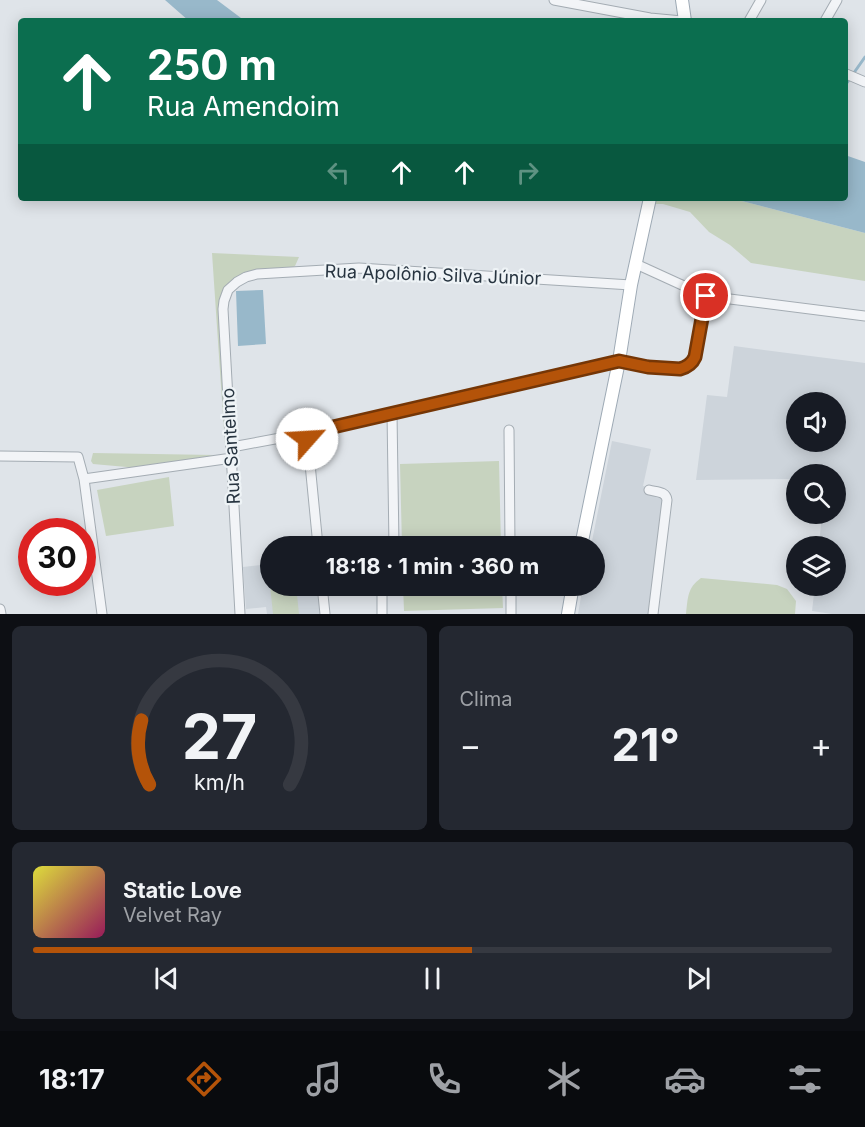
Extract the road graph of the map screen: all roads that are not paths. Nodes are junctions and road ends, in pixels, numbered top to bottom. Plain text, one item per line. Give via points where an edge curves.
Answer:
1 (554, 0) edge
2 (682, 0) edge
3 (761, 0) edge
4 (837, 0) edge
5 (659, 18) edge
6 (683, 18) edge
7 (751, 18) edge
8 (827, 18) edge
9 (848, 75) edge
10 (865, 82) edge
11 (649, 201) edge
12 (636, 264) junction
13 (237, 282) joint
14 (631, 285) junction
15 (706, 296) junction
16 (865, 316) edge
17 (619, 361) junction
18 (392, 413) junction
19 (509, 430) dead end
20 (307, 433) junction
21 (232, 447) junction
22 (0, 456) edge
23 (232, 458) junction
24 (84, 479) junction
25 (649, 490) dead end
26 (317, 536) edge
27 (393, 536) edge
28 (510, 536) edge
29 (583, 536) edge
30 (323, 596) edge
31 (382, 596) edge
32 (511, 596) edge
33 (571, 596) edge
34 (0, 609) edge
35 (1, 614) edge
36 (102, 614) edge
37 (240, 614) edge
38 (325, 614) edge
39 (382, 614) edge
40 (511, 614) edge
41 (568, 614) edge
42 (653, 614) edge

1 - 5 street
2 - 6 main road
3 - 7 street
4 - 8 street
9 - 10 street
11 - 12 main road
12 - 14 main road
12 - 15 street
13 - 14 street, Rua Apolônio Silva Júnior via 257,274 359,268
13 - 21 street, Rua Santelmo via 228,290 223,309
14 - 17 main road
15 - 16 street
15 - 17 street via 695,357 685,367 648,367
17 - 18 street
17 - 29 main road
18 - 20 street
18 - 27 street
19 - 28 street
20 - 21 street
20 - 26 street
21 - 23 street, Rua Santelmo
22 - 24 street via 78,457
23 - 24 street
23 - 37 street, Rua Santelmo
24 - 36 street
25 - 42 street via 665,494 667,500
30 - 38 street
31 - 39 street
32 - 40 street
33 - 41 main road
34 - 35 street

